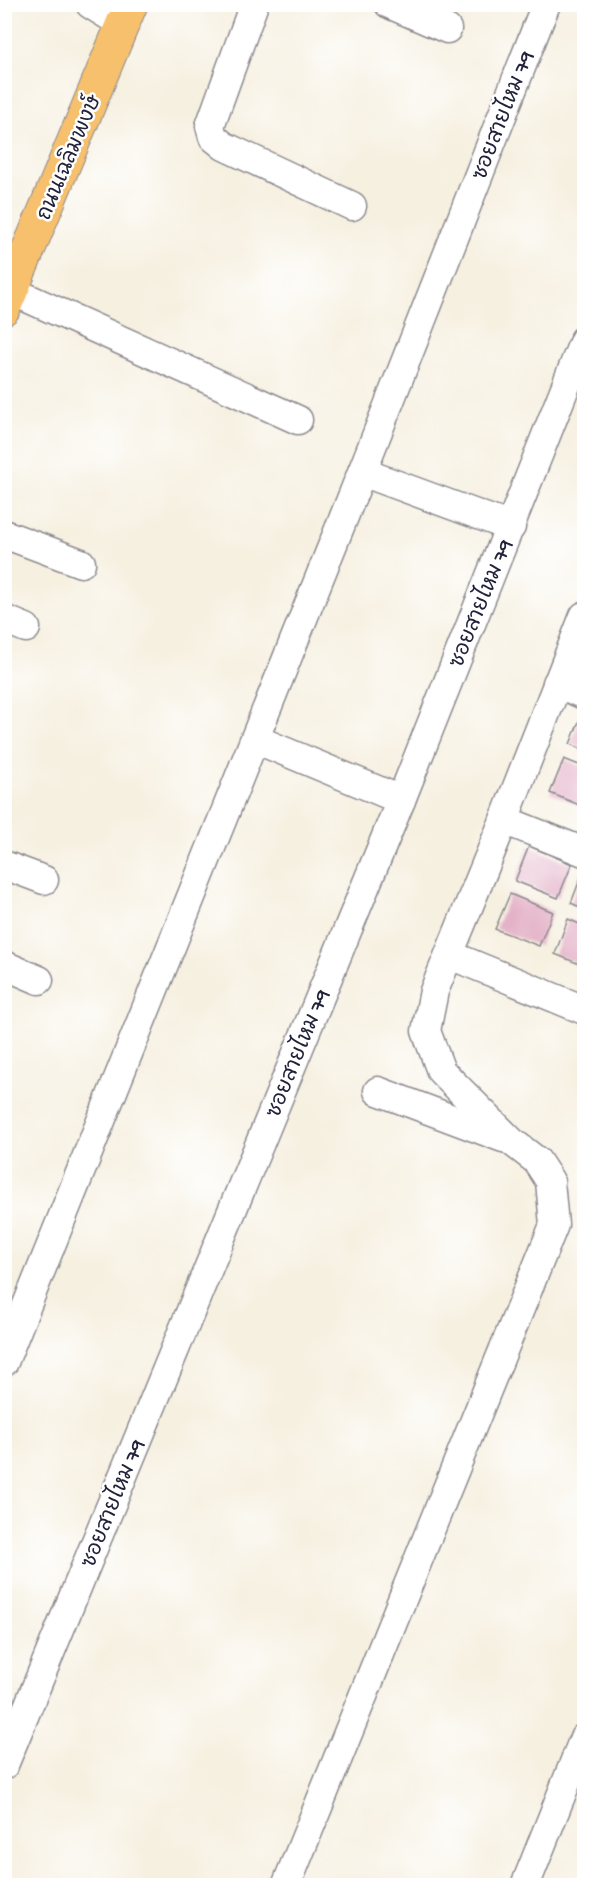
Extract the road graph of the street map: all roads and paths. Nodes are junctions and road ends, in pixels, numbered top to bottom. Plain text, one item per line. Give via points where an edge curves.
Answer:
1 (90, 4) edge
2 (254, 4) edge
3 (389, 4) edge
4 (546, 4) edge
5 (127, 15) edge
6 (447, 29) dead end
7 (352, 206) dead end
8 (8, 300) edge
9 (585, 340) edge
10 (298, 420) dead end
11 (362, 472) junction
12 (511, 527) junction
13 (4, 534) edge
14 (81, 562) dead end
15 (585, 616) edge
16 (557, 683) junction
17 (585, 695) edge
18 (255, 739) junction
19 (401, 800) junction
20 (504, 820) junction
21 (585, 852) edge
22 (4, 865) edge
23 (44, 880) dead end
24 (450, 956) junction
25 (4, 965) edge
26 (39, 980) dead end
27 (585, 1010) edge
28 (378, 1091) dead end
29 (511, 1141) junction
30 (4, 1362) edge
31 (585, 1738) edge
32 (4, 1765) edge
33 (286, 1886) edge
34 (525, 1886) edge

1 - 5 street
2 - 7 street via 210,126 213,137 224,147
3 - 6 street
4 - 11 street, ซอยสายไหม 79
5 - 8 main road, ถนนเฉลิมพงษ์
8 - 10 street
9 - 12 street, ซอยสายไหม 79
11 - 12 street
11 - 18 street, ซอยสายไหม 79
12 - 19 street, ซอยสายไหม 79
13 - 14 street
15 - 16 street
16 - 17 street
16 - 20 street
18 - 19 street
18 - 30 street, ซอยสายไหม 79
19 - 32 street, ซอยสายไหม 79
20 - 21 street
20 - 24 street
22 - 23 street
24 - 27 street
24 - 29 street via 434,991 426,1030 441,1071
25 - 26 street
28 - 29 street
29 - 33 street via 537,1161 550,1181 554,1225
31 - 34 street

